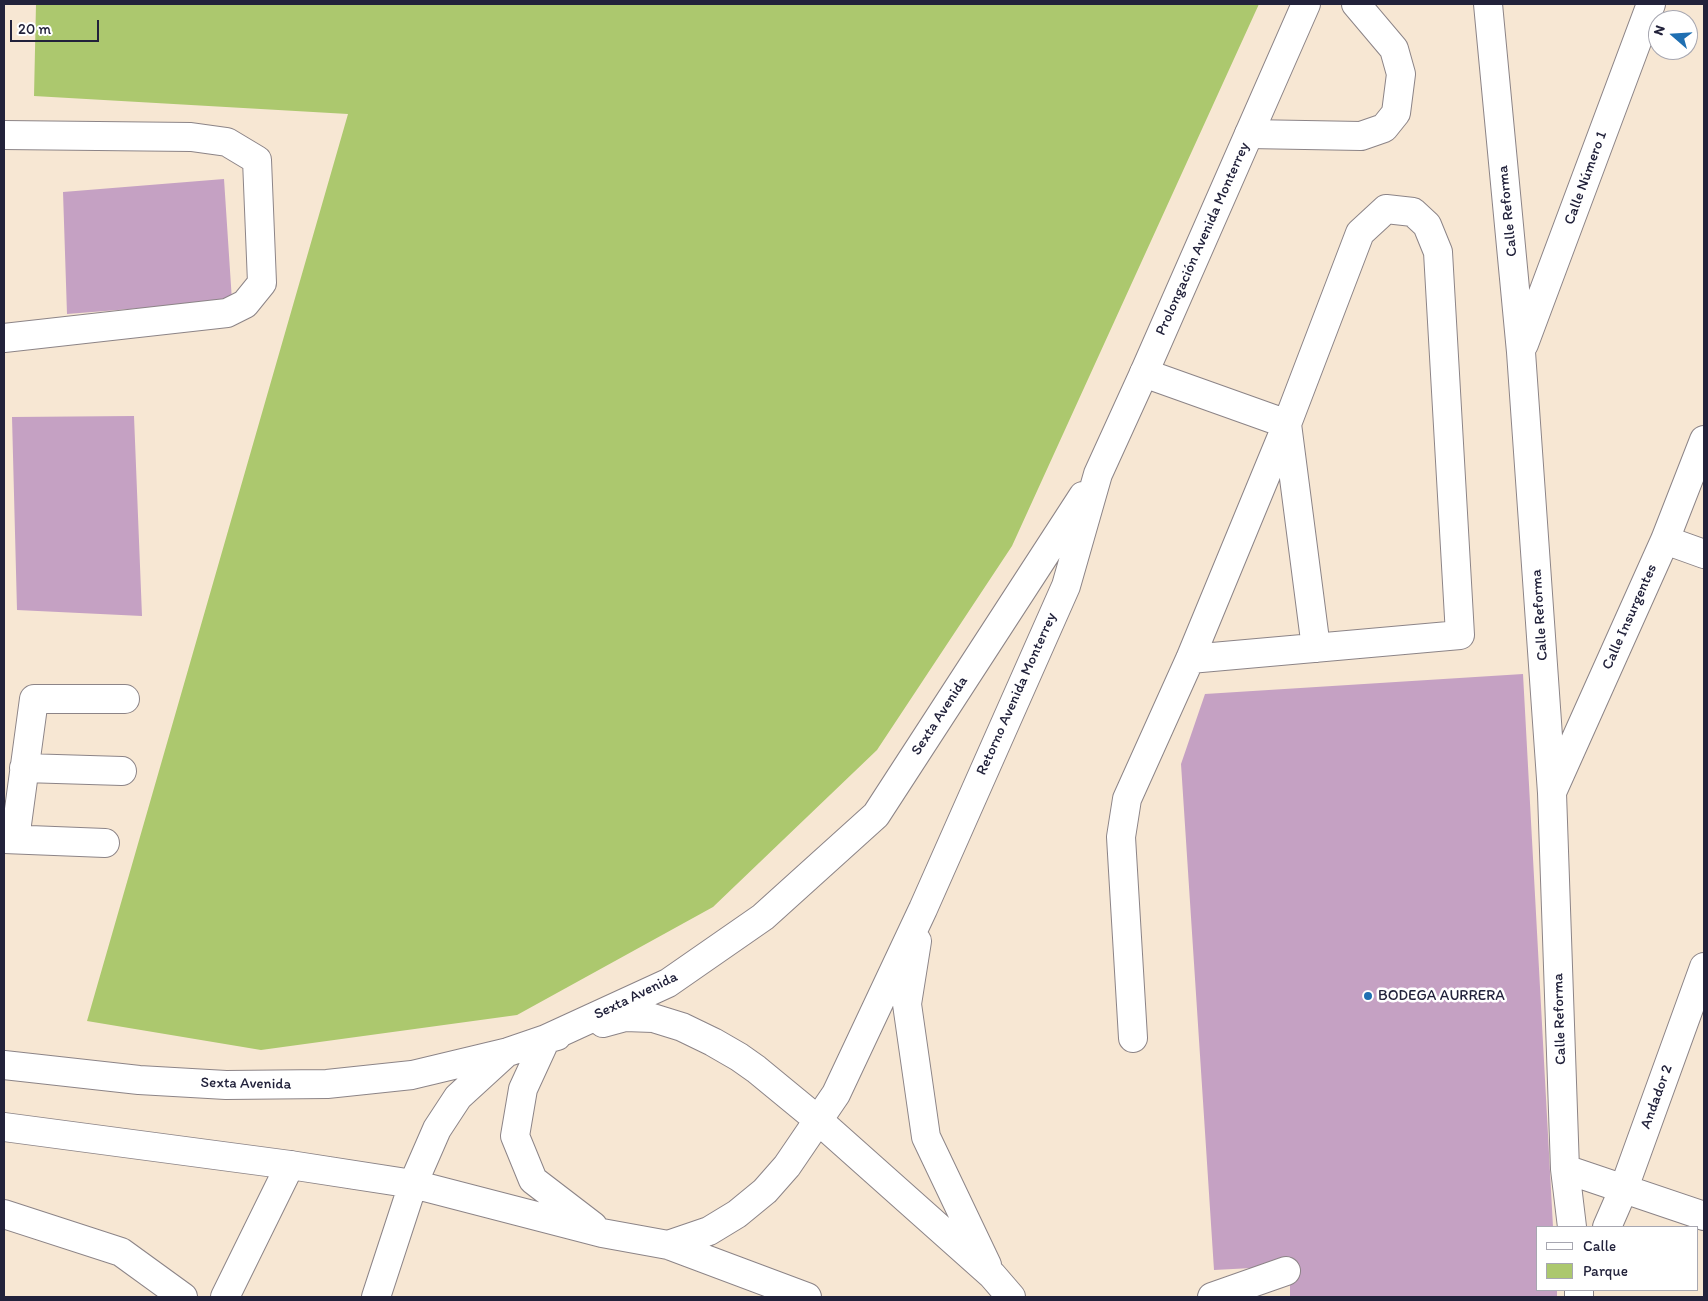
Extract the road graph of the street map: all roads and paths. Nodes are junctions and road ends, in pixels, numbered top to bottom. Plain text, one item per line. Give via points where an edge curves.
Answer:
1 (1306, 4) edge
2 (1356, 4) edge
3 (1488, 4) edge
4 (1651, 4) edge
5 (1249, 134) junction
6 (4, 135) edge
7 (4, 338) edge
8 (1522, 352) junction
9 (1144, 374) junction
10 (1287, 424) junction
11 (1704, 440) edge
12 (1098, 474) junction
13 (1665, 540) junction
14 (1704, 554) edge
15 (1316, 648) junction
16 (1190, 659) junction
17 (125, 699) dead end
18 (24, 768) junction
19 (122, 772) dead end
20 (1552, 793) junction
21 (9, 839) edge
22 (105, 843) dead end
23 (923, 909) junction
24 (1704, 966) edge
25 (1133, 1038) dead end
26 (546, 1039) junction
27 (508, 1052) junction
28 (4, 1065) edge
29 (818, 1120) junction
30 (4, 1127) edge
31 (290, 1166) junction
32 (1566, 1169) junction
33 (413, 1184) junction
34 (1624, 1188) junction
35 (4, 1214) edge
36 (1704, 1216) edge
37 (1572, 1226) edge
38 (1607, 1226) edge
39 (602, 1233) junction
40 (668, 1245) junction
41 (1286, 1271) dead end
42 (992, 1276) junction
43 (183, 1297) edge
44 (225, 1297) edge
45 (376, 1297) edge
46 (807, 1297) edge
47 (1011, 1297) edge
48 (1212, 1297) edge

1 - 5 main road, Prolongación Avenida Monterrey
2 - 5 main road via 1394,49 1401,74 1396,112 1384,128 1361,136
3 - 8 main road, Calle Reforma
4 - 8 main road, Calle Número 1
5 - 9 main road, Prolongación Avenida Monterrey
6 - 7 main road via 191,137 227,142 257,160 262,283 245,304 227,313
8 - 20 main road, Calle Reforma
9 - 10 main road
9 - 12 main road, Prolongación Avenida Monterrey
10 - 15 main road
10 - 15 main road via 1360,233 1386,210 1413,212 1427,225 1438,252 1460,635
10 - 16 main road
11 - 13 main road, Calle Insurgentes
12 - 23 main road, Retorno Avenida Monterrey via 1066,586
12 - 26 main road, Sexta Avenida via 876,815 763,917 668,983
13 - 14 main road
13 - 20 main road, Calle Insurgentes
15 - 16 main road
16 - 25 main road via 1127,799 1121,837
17 - 18 main road via 34,699
18 - 19 main road
18 - 21 main road
20 - 32 main road, Calle Reforma
21 - 22 main road
23 - 29 main road via 836,1094
23 - 42 main road via 907,1004 926,1137
24 - 34 main road, Andador 2
26 - 27 main road, Sexta Avenida
26 - 29 main road via 625,1017 653,1018 682,1027 739,1057
26 - 39 main road via 523,1089 516,1136 533,1180
27 - 28 main road, Sexta Avenida via 412,1075 327,1084 226,1085 139,1080
27 - 33 main road via 458,1097 437,1130
29 - 40 main road via 766,1191 709,1231
29 - 42 main road
30 - 31 main road
31 - 33 main road
31 - 44 main road
32 - 34 main road
32 - 37 main road, Calle Reforma
33 - 39 main road
33 - 45 main road
34 - 36 main road
34 - 38 main road, Andador 2
35 - 43 main road via 121,1252
39 - 40 main road
40 - 46 main road
41 - 48 main road
42 - 47 main road

